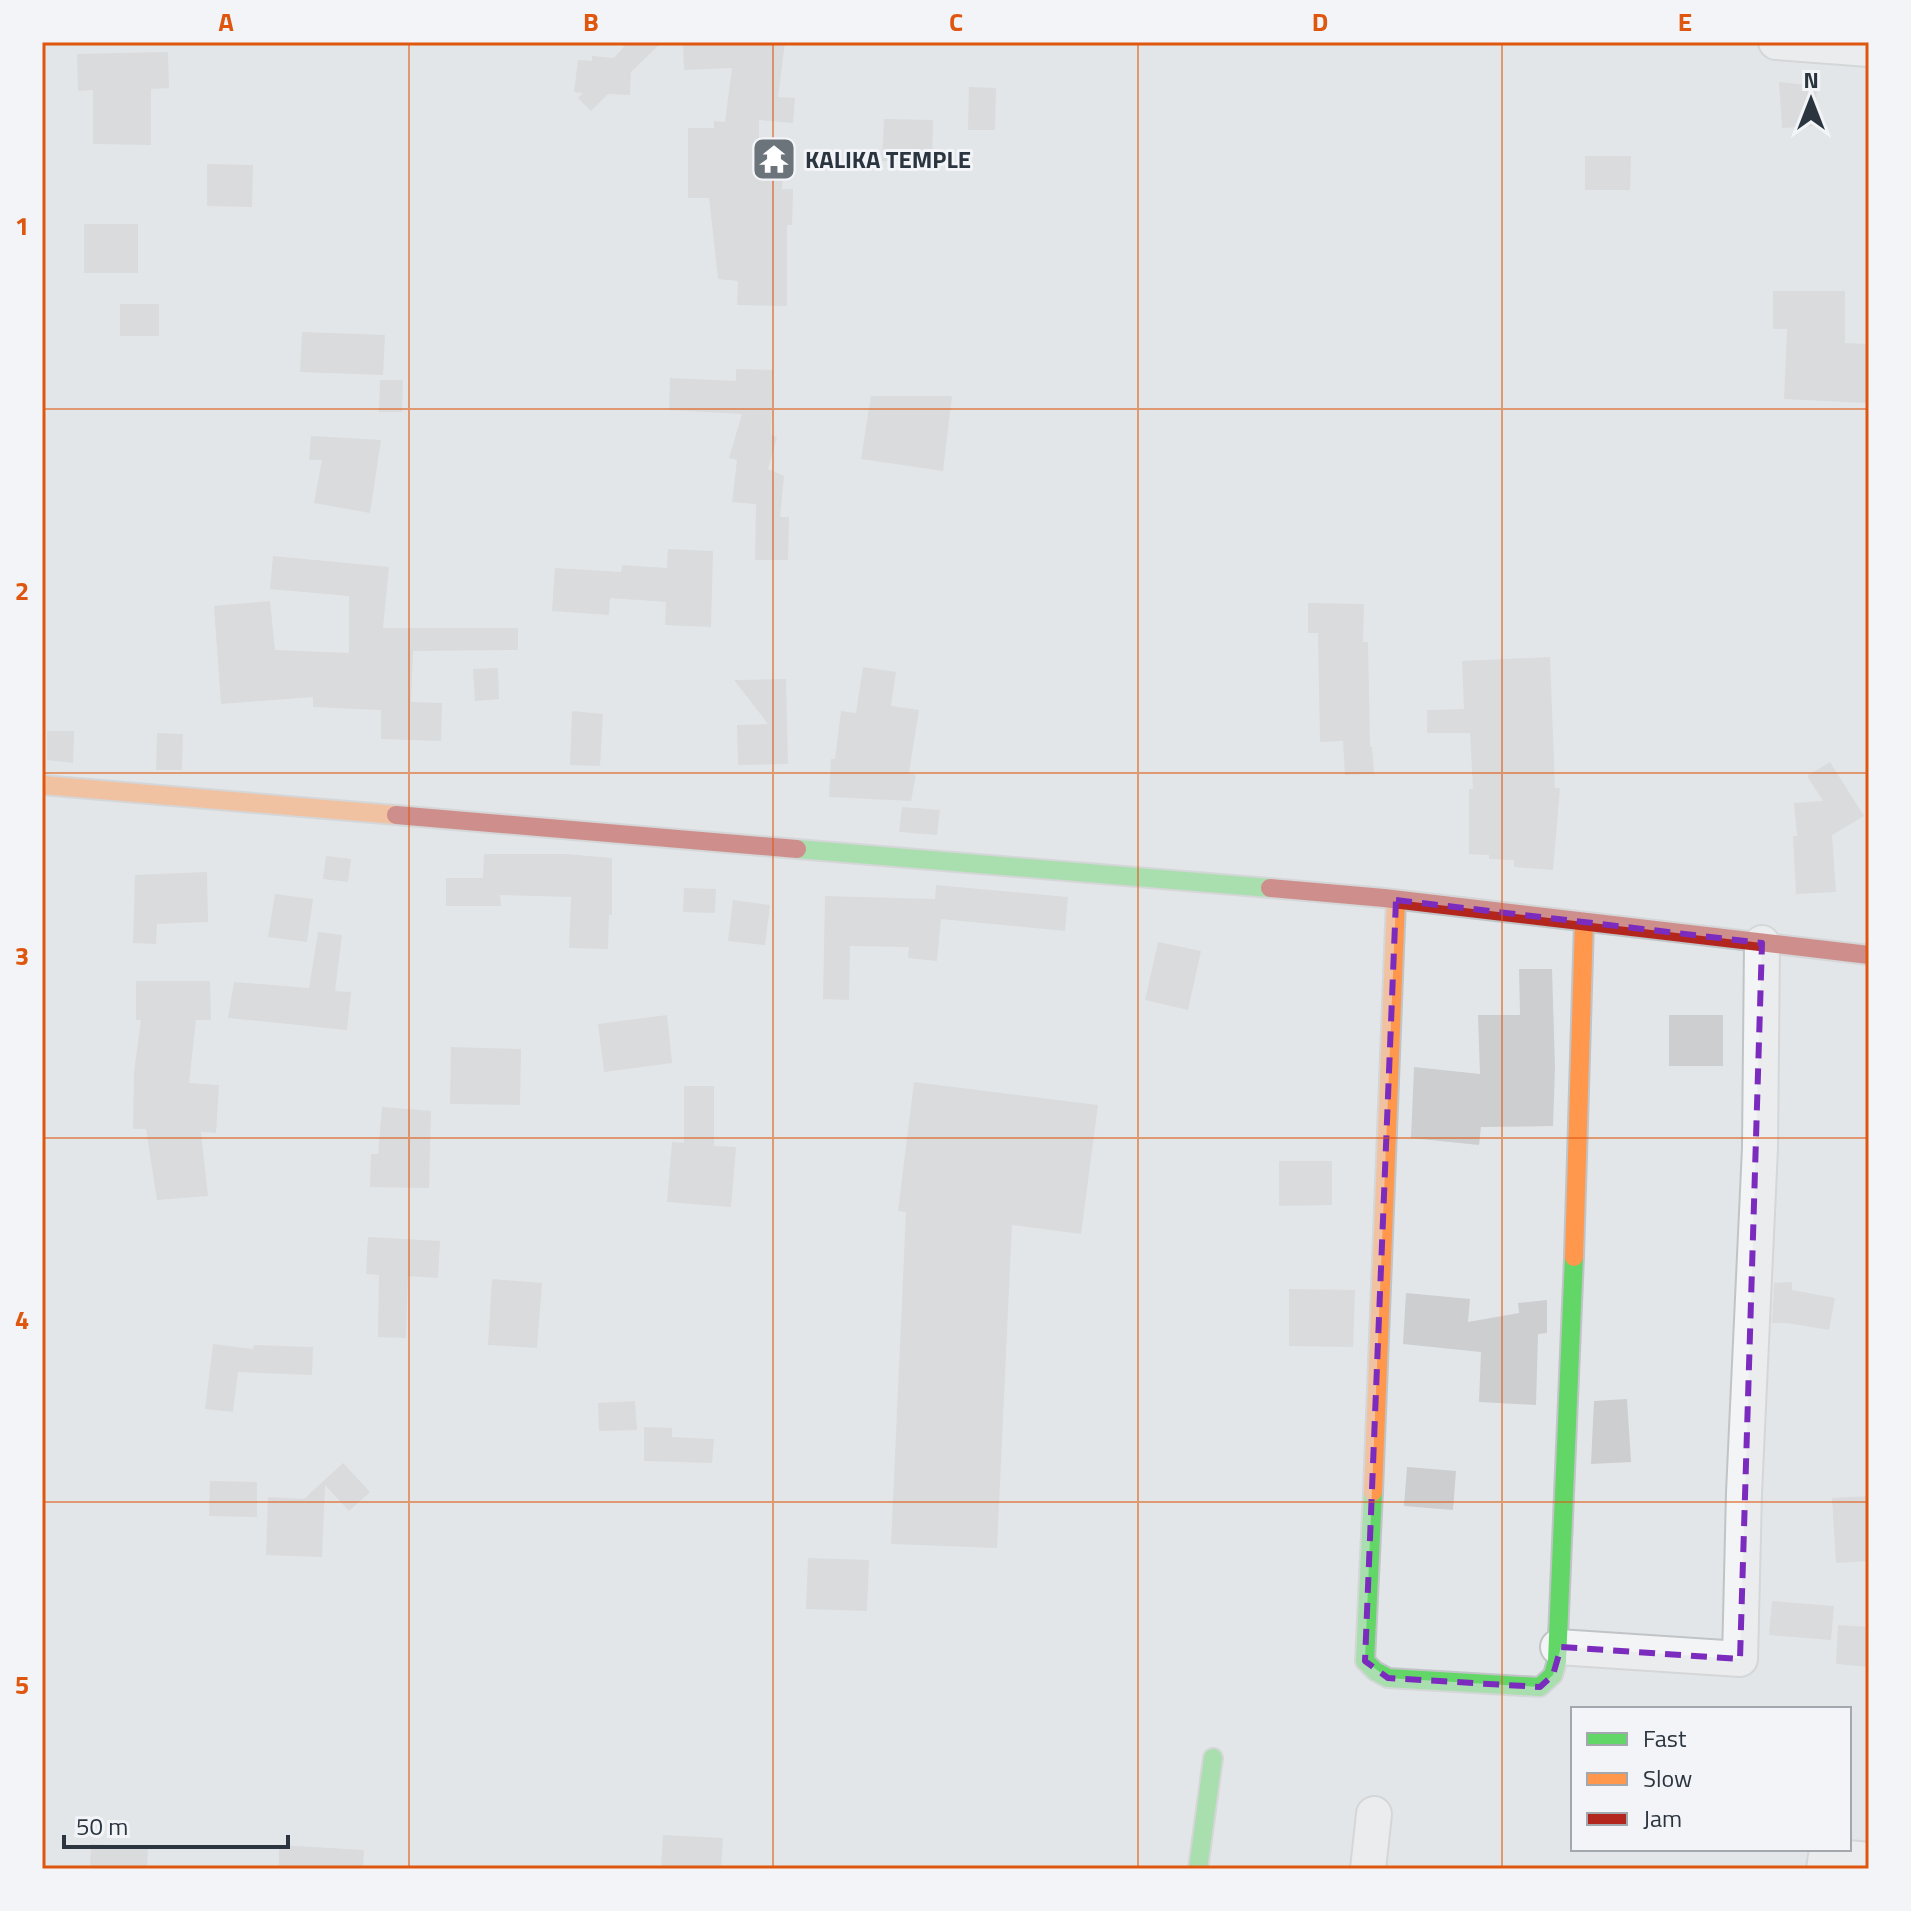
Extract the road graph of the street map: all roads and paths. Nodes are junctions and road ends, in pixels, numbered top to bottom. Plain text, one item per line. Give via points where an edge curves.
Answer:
1 (1776, 42) edge
2 (1869, 49) edge
3 (42, 785) edge
4 (1396, 900) junction
5 (1584, 922) junction
6 (1762, 943) junction
7 (1869, 955) edge
8 (1558, 1647) junction
9 (1213, 1758) dead end
10 (1374, 1814) dead end
11 (1869, 1860) edge
12 (1198, 1869) edge
13 (1368, 1869) edge
14 (1824, 1869) edge

1 - 2 street
3 - 4 street
4 - 5 street
4 - 8 street via 1365,1661 1388,1678 1540,1687 1553,1675
5 - 6 street
5 - 8 street
6 - 7 street
6 - 8 street via 1760,1148 1740,1659
9 - 12 street
10 - 13 street
11 - 14 street via 1826,1856

